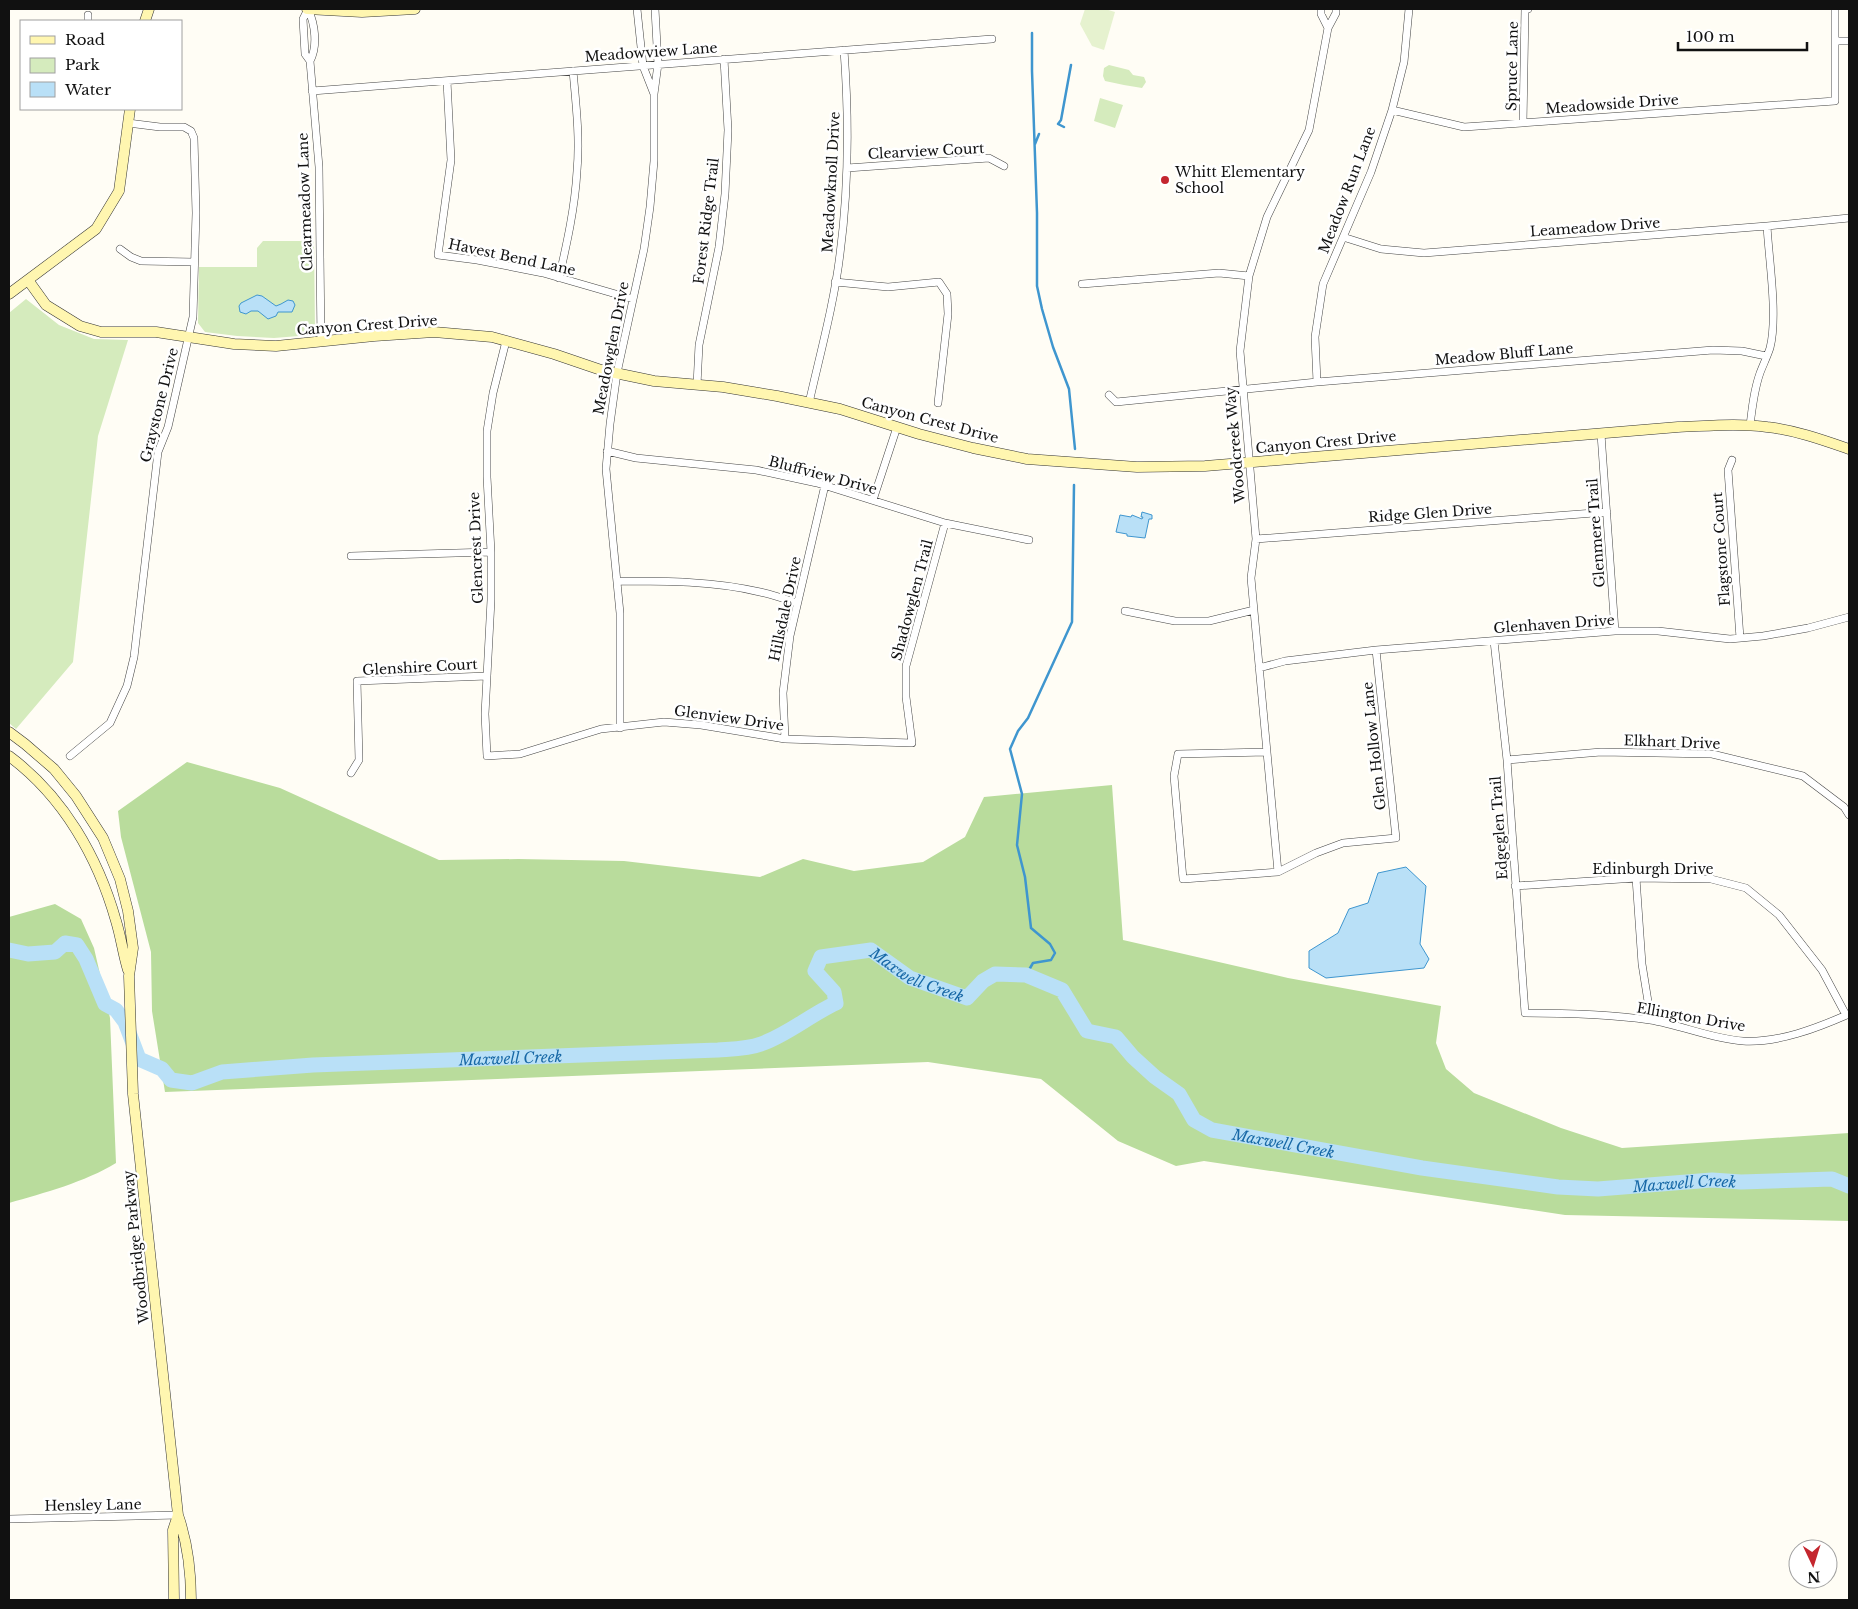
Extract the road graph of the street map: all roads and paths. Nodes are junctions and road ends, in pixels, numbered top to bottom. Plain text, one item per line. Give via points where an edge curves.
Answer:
1 (308, 9) edge
2 (416, 9) edge
3 (637, 9) edge
4 (654, 9) edge
5 (1321, 9) edge
6 (1336, 9) edge
7 (1409, 9) edge
8 (1526, 9) edge
9 (1835, 9) edge
10 (1328, 28) junction
11 (992, 39) dead end
12 (1835, 41) junction
13 (1849, 41) edge
14 (844, 50) junction
15 (724, 59) junction
16 (658, 64) junction
17 (643, 66) junction
18 (573, 71) junction
19 (447, 81) junction
20 (312, 90) junction
21 (654, 94) junction
22 (130, 110) edge
23 (1392, 110) junction
24 (128, 123) junction
25 (1523, 123) junction
26 (1004, 166) dead end
27 (847, 168) junction
28 (1849, 218) edge
29 (1767, 226) junction
30 (1344, 237) junction
31 (120, 250) dead end
32 (194, 262) junction
33 (1249, 276) junction
34 (559, 278) junction
35 (28, 280) junction
36 (835, 282) junction
37 (1082, 284) dead end
38 (9, 294) edge
39 (633, 299) junction
40 (189, 337) junction
41 (506, 341) junction
42 (321, 342) junction
43 (1766, 356) junction
44 (617, 373) junction
45 (1317, 382) junction
46 (697, 385) junction
47 (1243, 389) junction
48 (1109, 395) dead end
49 (809, 403) junction
50 (938, 403) dead end
51 (1750, 426) junction
52 (897, 427) junction
53 (1602, 434) junction
54 (1849, 449) edge
55 (608, 451) junction
56 (1732, 460) dead end
57 (1249, 462) junction
58 (825, 486) junction
59 (872, 500) junction
60 (1607, 512) junction
61 (945, 523) junction
62 (1256, 539) junction
63 (1029, 540) dead end
64 (491, 552) junction
65 (351, 556) dead end
66 (618, 581) junction
67 (798, 603) junction
68 (1254, 610) junction
69 (1125, 611) dead end
70 (1849, 617) edge
71 (1615, 631) junction
72 (1740, 638) junction
73 (1494, 641) junction
74 (1376, 650) junction
75 (1259, 668) junction
76 (487, 676) junction
77 (620, 728) junction
78 (9, 732) edge
79 (785, 739) junction
80 (912, 743) joint
81 (1267, 752) junction
82 (9, 756) edge
83 (70, 756) dead end
84 (487, 756) joint
85 (1507, 760) junction
86 (351, 773) dead end
87 (1849, 815) edge
88 (1278, 872) junction
89 (1636, 878) junction
90 (1515, 886) junction
91 (129, 976) junction
92 (1525, 1013) joint
93 (1848, 1015) edge
94 (1651, 1020) junction
95 (178, 1515) junction
96 (9, 1519) edge
97 (174, 1600) edge
98 (192, 1600) edge

1 - 2 street via 362,12
1 - 20 street, Clearmeadow Lane via 313,20
3 - 17 street, Meadowglen Drive
4 - 16 street, Meadowglen Drive
5 - 10 street
6 - 10 street, Woodcreek Way
7 - 23 street, Meadow Run Lane via 1404,62
8 - 25 street, Spruce Lane
9 - 12 street
10 - 33 street, Woodcreek Way via 1309,130 1267,217
11 - 14 street, Meadowview Lane
12 - 13 street
12 - 25 street, Meadowside Drive via 1835,101
14 - 15 street, Meadowview Lane
14 - 27 street, Meadowknoll Drive via 848,100
15 - 16 street, Meadowview Lane
15 - 46 street, Forest Ridge Trail via 728,130 725,194 719,247 699,345
16 - 17 street, Meadowview Lane
16 - 21 street, Meadowglen Drive
17 - 18 street, Meadowview Lane
17 - 21 street, Meadowglen Drive
18 - 19 street, Meadowview Lane
18 - 34 street via 578,170
19 - 20 street, Meadowview Lane
19 - 34 street, Havest Bend Lane via 452,160 438,255
20 - 42 street, Clearmeadow Lane via 319,167
21 - 39 street, Meadowglen Drive via 652,188
22 - 24 street
23 - 25 street, Meadowside Drive via 1464,127
23 - 30 street, Meadow Run Lane
24 - 32 street, Graystone Drive via 184,127 191,131 194,138
24 - 35 street via 119,191 96,229
26 - 27 street, Clearview Court via 989,158
27 - 36 street, Meadowknoll Drive
28 - 29 street, Leameadow Drive
29 - 30 street, Leameadow Drive via 1424,253 1381,249
29 - 43 street via 1773,297 1770,348
30 - 45 street, Meadow Run Lane via 1324,284 1315,337
31 - 32 street via 141,261
32 - 40 street, Graystone Drive via 193,317
33 - 37 street via 1219,273
33 - 47 street, Woodcreek Way via 1240,351
34 - 39 street, Havest Bend Lane
35 - 38 street
35 - 40 street, Canyon Crest Drive via 46,305 80,326 101,332 156,332
36 - 49 street, Meadowknoll Drive
36 - 50 street via 888,287 939,282 947,294 948,314
39 - 44 street, Meadowglen Drive
40 - 42 street, Canyon Crest Drive via 276,346
40 - 83 street, Graystone Drive via 168,427 158,452 134,657 127,686 110,723
41 - 42 street, Canyon Crest Drive via 434,332
41 - 44 street, Canyon Crest Drive
41 - 64 street, Glencrest Drive via 487,432
43 - 45 street, Meadow Bluff Lane via 1713,350
43 - 51 street via 1754,395
44 - 46 street, Canyon Crest Drive
44 - 55 street, Meadowglen Drive
45 - 47 street, Meadow Bluff Lane
46 - 49 street, Canyon Crest Drive
47 - 48 street, Meadow Bluff Lane via 1116,402
47 - 57 street, Woodcreek Way
49 - 52 street, Canyon Crest Drive
51 - 53 street, Canyon Crest Drive via 1678,427
51 - 54 street, Canyon Crest Drive via 1816,437
52 - 57 street, Canyon Crest Drive via 1027,459 1137,467
52 - 59 street
53 - 57 street, Canyon Crest Drive
53 - 60 street, Glenmere Trail
55 - 58 street, Bluffview Drive via 636,458 756,470
55 - 66 street, Meadowglen Drive via 606,469
56 - 72 street, Flagstone Court via 1728,470
57 - 62 street, Woodcreek Way
58 - 59 street, Bluffview Drive
58 - 67 street, Hillsdale Drive
59 - 61 street, Bluffview Drive
60 - 62 street, Ridge Glen Drive
60 - 71 street, Glenmere Trail
61 - 63 street, Bluffview Drive
61 - 80 street, Shadowglen Trail via 906,666
62 - 68 street, Woodcreek Way via 1251,578
64 - 65 street
64 - 76 street, Glencrest Drive
66 - 67 street via 675,580 760,592
66 - 77 street, Meadowglen Drive
67 - 79 street, Hillsdale Drive via 785,665
68 - 69 street via 1209,621 1175,621
68 - 75 street, Woodcreek Way
70 - 72 street, Glenhaven Drive via 1808,628
71 - 72 street, Glenhaven Drive
71 - 73 street, Glenhaven Drive
73 - 74 street, Glenhaven Drive
73 - 85 street, Edgeglen Trail
74 - 75 street, Glenhaven Drive via 1285,661
74 - 88 street, Glen Hollow Lane via 1396,838 1343,843
75 - 81 street, Woodcreek Way
76 - 84 street, Glencrest Drive
76 - 86 street, Glenshire Court via 357,681 359,760
77 - 79 street, Glenview Drive via 664,722
77 - 84 street, Glenview Drive via 601,729 520,754
78 - 91 street, Woodbridge Parkway via 54,769 103,838 120,879 128,911 133,948
79 - 80 street, Glenview Drive
81 - 88 street, Woodcreek Way
81 - 88 street via 1178,754 1174,776 1183,879
82 - 91 street, Woodbridge Parkway via 54,798 83,840 100,875 116,921
85 - 87 street, Elkhart Drive via 1601,752 1712,754 1804,776
85 - 90 street, Edgeglen Trail
89 - 90 street, Edinburgh Drive
89 - 93 street, Edinburgh Drive via 1711,879 1746,888 1779,915 1822,970
89 - 94 street via 1642,964
90 - 92 street, Edgeglen Trail
91 - 95 street, Woodbridge Parkway via 133,1094
92 - 94 street, Ellington Drive via 1579,1013
93 - 94 street, Ellington Drive via 1777,1038 1743,1041
95 - 96 street, Hensley Lane
95 - 97 street, Woodbridge Parkway via 173,1530
95 - 98 street, Woodbridge Parkway via 183,1529

